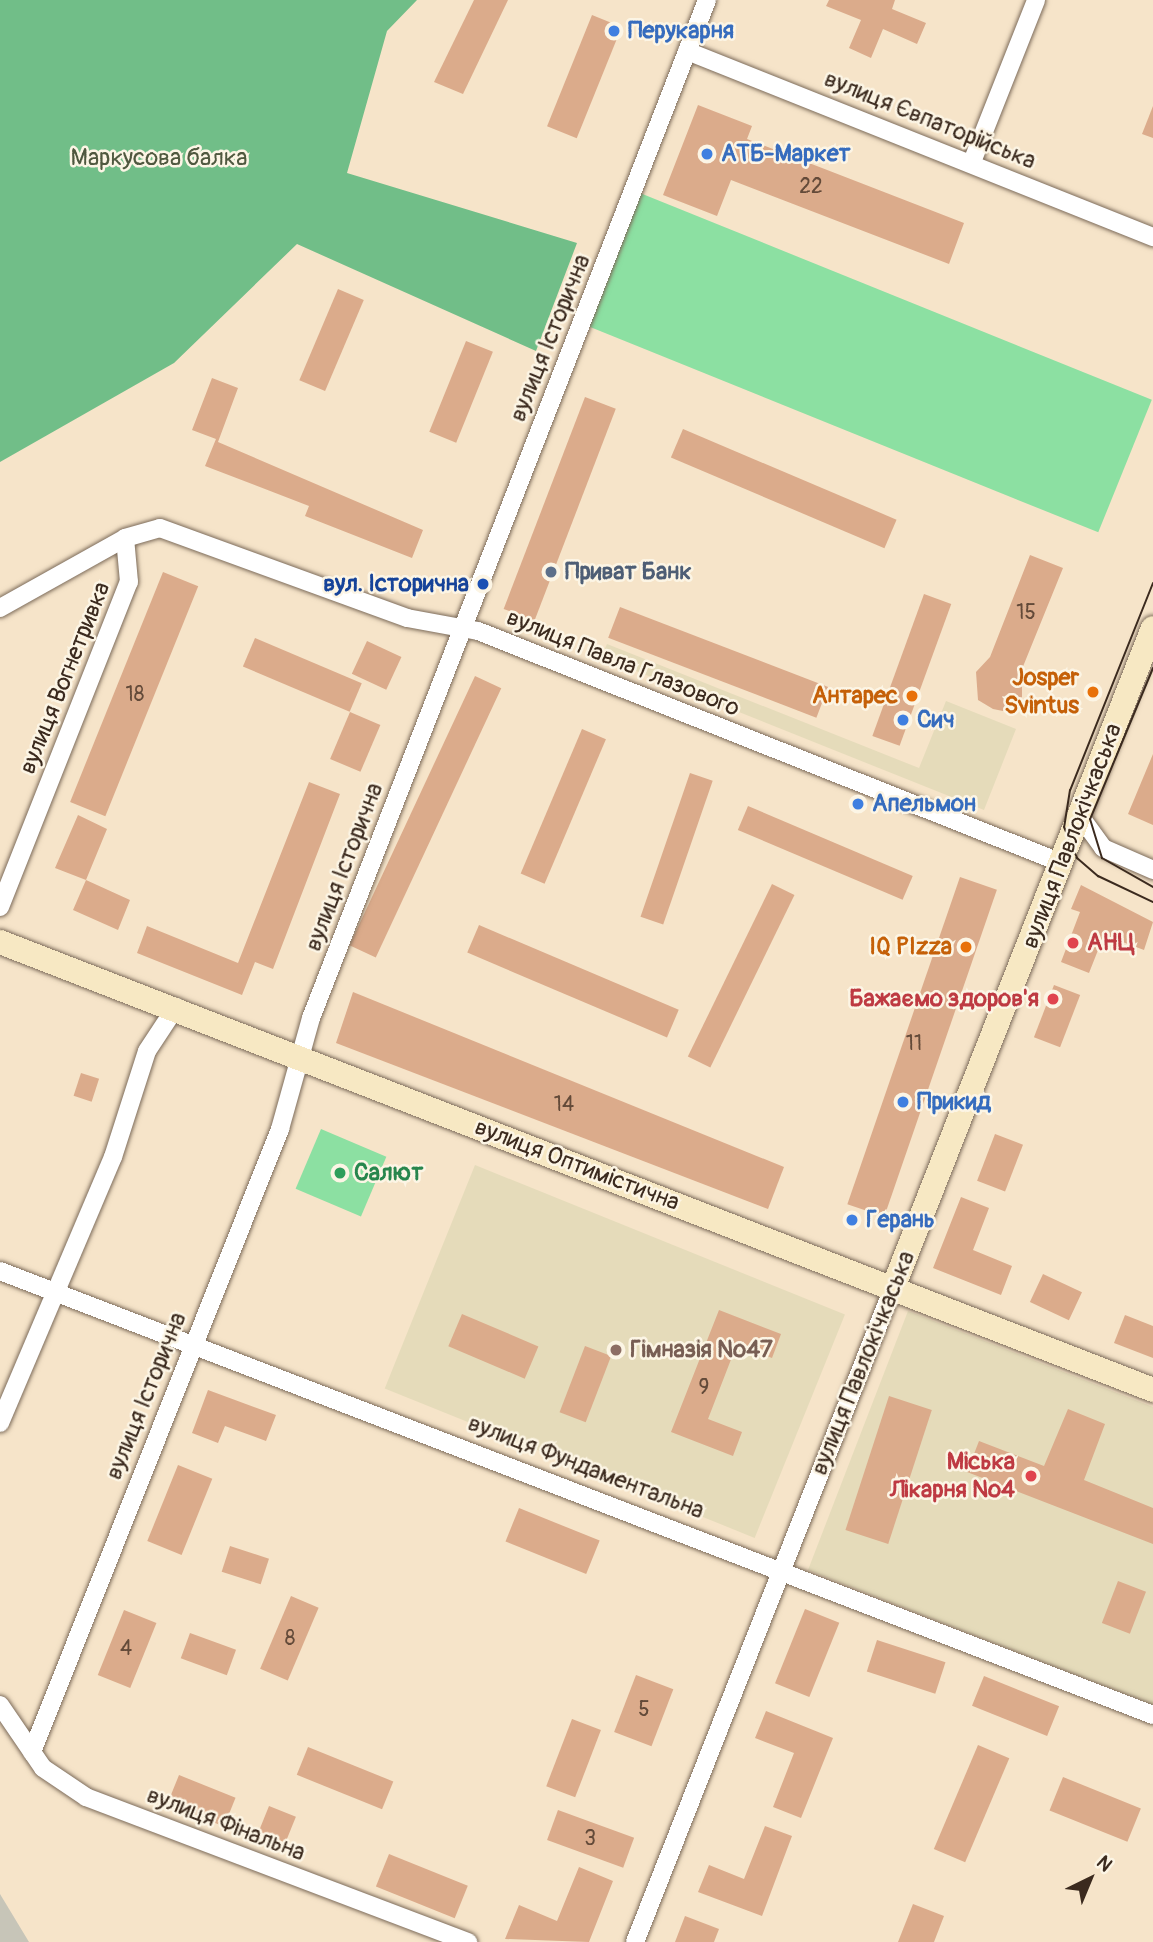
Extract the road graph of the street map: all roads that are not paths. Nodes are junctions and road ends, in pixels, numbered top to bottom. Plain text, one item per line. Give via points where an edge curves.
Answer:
1 (707, 0) edge
2 (1036, 0) edge
3 (687, 51) junction
4 (972, 162) junction
5 (1153, 237) edge
6 (125, 538) junction
7 (0, 608) edge
8 (462, 626) junction
9 (1153, 628) edge
10 (1080, 816) junction
11 (1062, 863) junction
12 (1153, 870) edge
13 (0, 907) edge
14 (0, 942) edge
15 (176, 1007) junction
16 (302, 1059) junction
17 (0, 1271) edge
18 (893, 1288) junction
19 (51, 1293) junction
20 (191, 1348) junction
21 (1153, 1390) edge
22 (0, 1423) edge
23 (782, 1569) junction
24 (0, 1705) edge
25 (1153, 1715) edge
26 (32, 1752) junction
27 (468, 1942) edge
28 (635, 1942) edge

1 - 3 street, вулиця Історична
2 - 4 street
3 - 4 street, вулиця Євпаторійська
3 - 8 street, вулиця Історична
4 - 5 street, вулиця Євпаторійська
6 - 7 street
6 - 8 street, вулиця Павла Глазового via 160,528 407,618
6 - 13 street, вулиця Вогнетривка via 129,582
8 - 11 street, вулиця Павла Глазового
8 - 16 street, вулиця Історична via 307,1029
9 - 10 street, вулиця Павлокічкаська
10 - 11 street, вулиця Павлокічкаська
10 - 12 street via 1103,848
11 - 18 street, вулиця Павлокічкаська
14 - 15 street, вулиця Оптимістична
15 - 16 street, вулиця Оптимістична
15 - 19 street via 148,1051 113,1157
16 - 18 street, вулиця Оптимістична
16 - 20 street, вулиця Історична
17 - 19 street, вулиця Фундаментальна
18 - 21 street, вулиця Оптимістична
18 - 23 street, вулиця Павлокічкаська
19 - 20 street, вулиця Фундаментальна
19 - 22 street
20 - 23 street, вулиця Фундаментальна via 226,1354
20 - 26 street, вулиця Історична
23 - 25 street, вулиця Фундаментальна
23 - 28 street, вулиця Павлокічкаська
24 - 26 street, вулиця Фінальна
26 - 27 street, вулиця Фінальна via 86,1797

